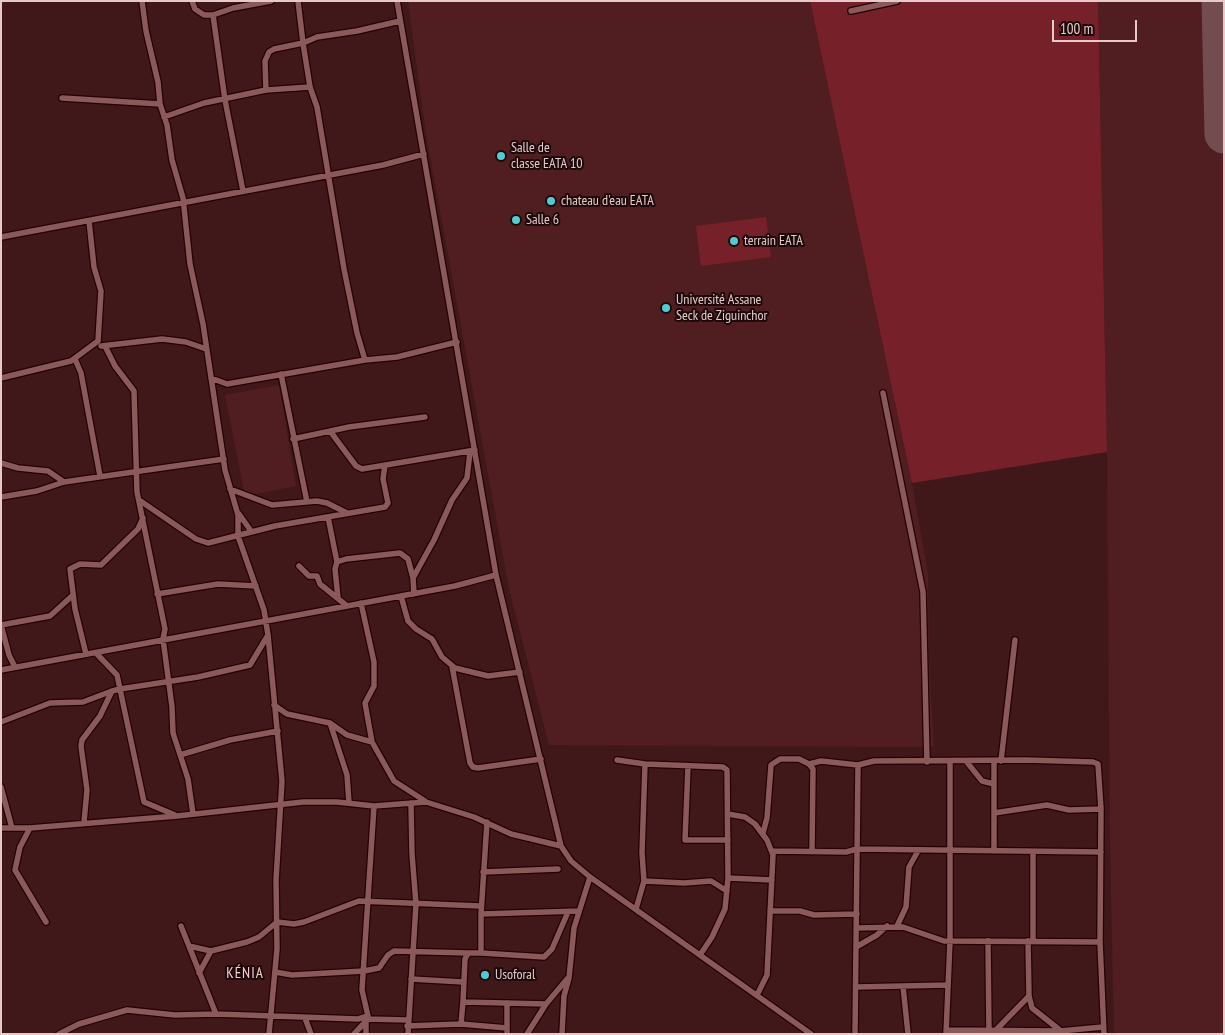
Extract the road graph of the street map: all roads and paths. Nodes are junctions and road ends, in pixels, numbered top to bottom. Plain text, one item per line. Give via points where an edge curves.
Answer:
1 (142, 1) edge
2 (192, 1) edge
3 (271, 1) edge
4 (298, 1) edge
5 (397, 1) edge
6 (897, 1) edge
7 (851, 11) dead end
8 (212, 16) junction
9 (400, 21) junction
10 (303, 43) junction
11 (310, 87) junction
12 (266, 90) junction
13 (62, 98) dead end
14 (225, 100) junction
15 (160, 104) junction
16 (164, 117) junction
17 (424, 154) junction
18 (329, 175) junction
19 (243, 191) junction
20 (184, 203) junction
21 (89, 221) junction
22 (1, 237) edge
23 (457, 342) junction
24 (94, 346) junction
25 (104, 346) junction
26 (206, 349) junction
27 (75, 359) junction
28 (365, 360) junction
29 (281, 374) junction
30 (1, 378) edge
31 (211, 378) junction
32 (883, 393) dead end
33 (425, 417) dead end
34 (330, 431) junction
35 (293, 438) junction
36 (473, 451) junction
37 (224, 459) junction
38 (1, 463) edge
39 (385, 465) junction
40 (136, 473) junction
41 (100, 476) junction
42 (64, 482) junction
43 (230, 490) junction
44 (1, 497) edge
45 (139, 500) junction
46 (307, 502) junction
47 (237, 511) junction
48 (348, 513) junction
49 (328, 517) junction
50 (143, 518) junction
51 (251, 531) junction
52 (238, 536) junction
53 (337, 562) junction
54 (299, 566) dead end
55 (496, 576) junction
56 (413, 578) junction
57 (256, 586) junction
58 (158, 594) junction
59 (414, 594) junction
60 (73, 595) junction
61 (401, 596) junction
62 (338, 598) junction
63 (362, 604) junction
64 (347, 606) junction
65 (266, 622) junction
66 (268, 635) junction
67 (163, 639) junction
68 (1015, 640) dead end
69 (96, 653) junction
70 (86, 654) junction
71 (452, 666) junction
72 (16, 667) junction
73 (1, 670) edge
74 (520, 672) junction
75 (168, 681) junction
76 (120, 689) junction
77 (112, 691) junction
78 (274, 705) junction
79 (1, 722) edge
80 (330, 723) junction
81 (278, 731) junction
82 (372, 742) junction
83 (180, 755) junction
84 (540, 759) junction
85 (617, 760) dead end
86 (950, 761) junction
87 (966, 761) junction
88 (998, 761) junction
89 (928, 762) junction
90 (645, 764) junction
91 (810, 764) junction
92 (858, 765) junction
93 (688, 766) junction
94 (994, 784) junction
95 (1, 787) edge
96 (426, 802) junction
97 (349, 803) junction
98 (411, 803) junction
99 (279, 804) junction
100 (374, 806) junction
101 (1101, 809) junction
102 (994, 812) junction
103 (193, 814) junction
104 (728, 814) junction
105 (177, 816) junction
106 (84, 822) junction
107 (487, 822) junction
108 (1, 828) edge
109 (12, 828) junction
110 (30, 828) junction
111 (763, 833) junction
112 (728, 840) junction
113 (560, 846) junction
114 (857, 849) junction
115 (772, 851) junction
116 (812, 851) junction
117 (918, 851) junction
118 (950, 851) junction
119 (994, 851) junction
120 (1033, 852) junction
121 (1100, 852) junction
122 (558, 869) dead end
123 (483, 872) junction
124 (590, 877) junction
125 (728, 878) junction
126 (772, 880) junction
127 (644, 882) junction
128 (727, 891) junction
129 (368, 901) junction
130 (416, 904) junction
131 (480, 906) junction
132 (636, 909) junction
133 (578, 911) junction
134 (770, 911) junction
135 (568, 912) junction
136 (481, 914) junction
137 (857, 914) junction
138 (46, 922) dead end
139 (277, 922) junction
140 (182, 926) dead end
141 (887, 926) junction
142 (897, 926) junction
143 (857, 928) junction
144 (950, 941) junction
145 (1030, 941) junction
146 (988, 942) junction
147 (1100, 942) junction
148 (189, 946) junction
149 (856, 947) junction
150 (414, 950) junction
151 (211, 951) junction
152 (468, 953) junction
153 (481, 953) junction
154 (700, 955) junction
155 (364, 971) junction
156 (276, 972) junction
157 (199, 973) junction
158 (569, 978) junction
159 (411, 979) junction
160 (463, 982) junction
161 (948, 985) junction
162 (856, 986) junction
163 (903, 986) junction
164 (756, 995) junction
165 (1029, 996) junction
166 (463, 1002) junction
167 (507, 1003) junction
168 (546, 1004) junction
169 (1020, 1008) junction
170 (1032, 1008) junction
171 (216, 1014) junction
172 (270, 1018) junction
173 (305, 1018) junction
174 (1006, 1021) junction
175 (366, 1022) junction
176 (407, 1023) junction
177 (461, 1024) junction
178 (996, 1030) junction
179 (1018, 1030) junction
180 (1103, 1030) edge
181 (507, 1031) edge
182 (946, 1032) edge
183 (989, 1032) edge
184 (1063, 1032) edge
185 (60, 1034) edge
186 (269, 1034) edge
187 (311, 1034) edge
188 (354, 1034) edge
189 (366, 1034) edge
190 (408, 1034) edge
191 (527, 1034) edge
192 (562, 1034) edge
193 (811, 1034) edge
194 (856, 1034) edge
195 (908, 1034) edge

1 - 15 street
2 - 8 street via 195,9
3 - 8 street via 233,8
4 - 10 street
5 - 9 street
6 - 7 street
8 - 14 street
9 - 10 street via 318,37
9 - 17 street
10 - 11 street
10 - 12 street via 270,52 265,62
11 - 12 street
11 - 18 street
12 - 14 street
13 - 15 street
14 - 16 street via 204,103
14 - 19 street
15 - 16 street
16 - 20 street
17 - 18 street
17 - 23 street
18 - 19 street
18 - 28 street via 346,278
19 - 20 street
20 - 21 street
20 - 26 street via 187,241
21 - 22 street
21 - 24 street via 101,298 100,337
23 - 28 street via 397,357
23 - 36 street
24 - 25 street
24 - 27 street
25 - 26 street via 162,340 186,342
25 - 40 street via 134,390
26 - 31 street
27 - 30 street
27 - 41 street via 81,373
28 - 29 street
29 - 31 street via 227,384
29 - 35 street
31 - 37 street
32 - 89 street via 923,592
33 - 34 street
34 - 35 street
34 - 39 street via 359,468
35 - 46 street
36 - 39 street
36 - 55 street
36 - 56 street via 468,478 455,495
37 - 40 street
37 - 43 street
38 - 42 street via 48,471
39 - 48 street via 386,507
40 - 41 street
40 - 45 street
41 - 42 street
42 - 44 street
43 - 46 street via 272,506
43 - 47 street
45 - 50 street
45 - 52 street via 202,542
46 - 48 street via 327,503
47 - 51 street
47 - 52 street
48 - 49 street
49 - 51 street
49 - 53 street
50 - 58 street
50 - 60 street via 138,530 101,565 71,567
51 - 52 street
52 - 57 street
53 - 56 street via 400,554 408,559
53 - 62 street
54 - 62 street via 309,576 318,576 320,584
55 - 59 street
55 - 74 street
56 - 59 street
57 - 58 street via 218,584
57 - 65 street
58 - 67 street via 165,629
59 - 61 street
60 - 70 street
60 - 72 street via 50,616 1,625 9,655
61 - 63 street
61 - 71 street via 408,620 432,639 442,657
62 - 64 street
63 - 64 street
63 - 82 street via 374,662 374,686 365,703
64 - 65 street
65 - 66 street
65 - 67 street
66 - 75 street via 250,665
66 - 78 street
67 - 69 street
67 - 75 street
68 - 88 street
69 - 70 street
69 - 76 street via 117,675
70 - 72 street
71 - 74 street via 488,676
71 - 84 street via 470,763 478,768
72 - 73 street
74 - 84 street
75 - 76 street
75 - 83 street via 173,733
76 - 77 street
76 - 105 street via 144,802
77 - 79 street via 83,702 50,703
77 - 106 street via 100,716 82,740 87,790
78 - 80 street via 294,716
78 - 81 street
80 - 82 street via 347,735
80 - 97 street via 347,775
81 - 83 street via 230,740
81 - 99 street via 282,781
82 - 96 street via 394,781
83 - 103 street via 188,779
84 - 113 street
85 - 90 street
86 - 87 street
86 - 89 street
86 - 118 street
87 - 88 street
87 - 94 street via 982,781
88 - 94 street
88 - 101 street via 1096,763
89 - 92 street via 874,761
90 - 93 street
90 - 127 street
91 - 92 street via 821,761
91 - 111 street via 799,759 780,759 771,765
91 - 116 street via 813,769
92 - 114 street
93 - 104 street via 723,767 727,770
93 - 112 street via 685,840
94 - 102 street
95 - 109 street
96 - 98 street
96 - 107 street
97 - 99 street
97 - 100 street
98 - 100 street
98 - 130 street
99 - 103 street
99 - 139 street
100 - 129 street
101 - 102 street via 1069,810 1047,805
101 - 121 street
102 - 119 street
103 - 105 street
104 - 111 street via 745,817
104 - 112 street
105 - 106 street
106 - 110 street
107 - 113 street via 511,834
107 - 123 street
108 - 109 street
109 - 110 street
110 - 138 street via 20,847 15,870
111 - 115 street
112 - 125 street
113 - 124 street via 571,861
114 - 116 street via 846,852
114 - 117 street
114 - 137 street
115 - 116 street
115 - 126 street
117 - 118 street
117 - 142 street via 909,867 906,907
118 - 119 street
118 - 144 street
119 - 120 street
120 - 121 street
120 - 145 street
121 - 147 street
122 - 123 street
123 - 131 street
124 - 132 street
124 - 133 street
125 - 126 street
125 - 128 street
126 - 134 street
127 - 128 street via 711,881
127 - 132 street
128 - 154 street via 723,917
129 - 130 street
129 - 139 street via 350,903 304,922
129 - 155 street
130 - 131 street
130 - 150 street
131 - 136 street
132 - 154 street
133 - 135 street
133 - 158 street
134 - 137 street
134 - 164 street via 767,975
135 - 136 street
135 - 153 street via 552,949 544,957
136 - 153 street
137 - 143 street
139 - 151 street via 253,940
139 - 156 street
140 - 148 street
141 - 142 street
141 - 143 street
141 - 149 street
142 - 144 street
143 - 149 street
144 - 146 street
144 - 161 street
145 - 146 street
145 - 147 street
145 - 165 street
146 - 183 street
147 - 180 street
148 - 151 street
148 - 157 street
149 - 162 street
150 - 152 street
150 - 155 street via 391,952 378,968
150 - 159 street
151 - 157 street
152 - 153 street
152 - 160 street via 463,966
154 - 164 street
155 - 156 street via 292,975
155 - 173 street via 362,990 368,1016 358,1019
156 - 172 street
157 - 171 street
158 - 168 street
158 - 192 street via 564,996
159 - 160 street
159 - 176 street
160 - 166 street
161 - 163 street
161 - 182 street
162 - 163 street
162 - 194 street
163 - 195 street
164 - 193 street
165 - 169 street
165 - 170 street
166 - 167 street
166 - 177 street
167 - 168 street
167 - 181 street
168 - 191 street
169 - 170 street
169 - 174 street
170 - 184 street
171 - 172 street
171 - 185 street via 175,1015 126,1010 79,1024
172 - 173 street
172 - 186 street
173 - 187 street
174 - 178 street
174 - 179 street
175 - 176 street via 368,1019
175 - 188 street
175 - 189 street
176 - 177 street
176 - 190 street
177 - 181 street
178 - 179 street
178 - 183 street
179 - 184 street
180 - 184 street
182 - 183 street

